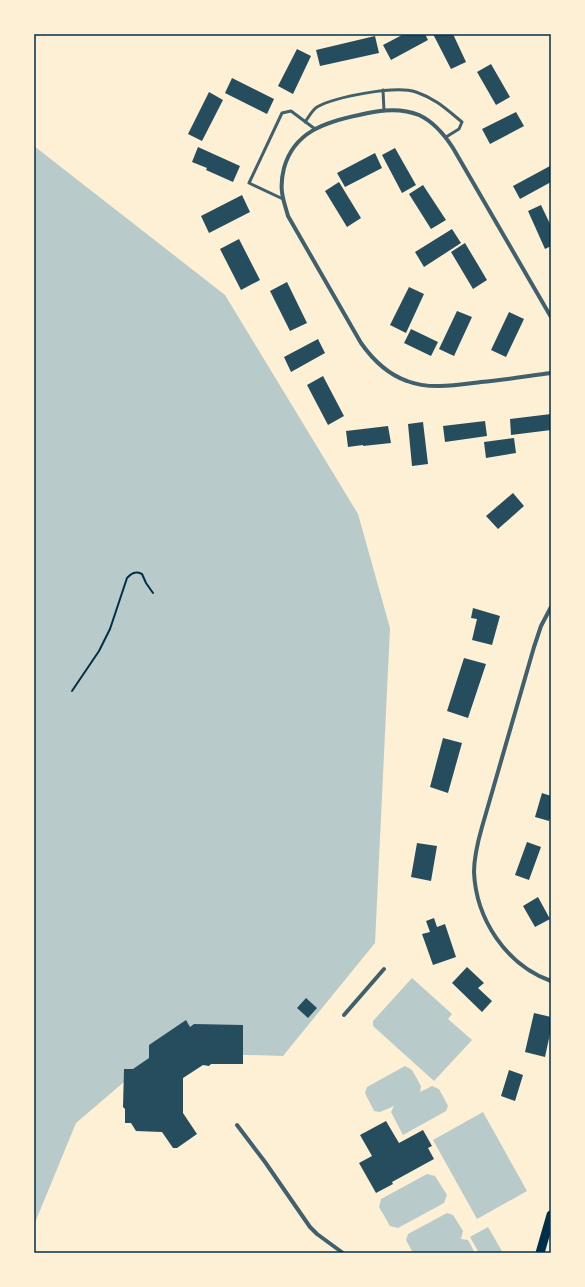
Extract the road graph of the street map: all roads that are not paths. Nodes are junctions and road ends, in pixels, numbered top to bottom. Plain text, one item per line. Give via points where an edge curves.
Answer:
1 (383, 90) junction
2 (384, 111) junction
3 (305, 122) junction
4 (315, 129) junction
5 (446, 138) junction
6 (283, 199) junction
7 (551, 317) edge
8 (551, 373) edge
9 (551, 607) edge
10 (384, 969) dead end
11 (551, 981) edge
12 (344, 1015) dead end
13 (237, 1125) dead end
14 (551, 1215) edge
15 (343, 1253) edge
16 (540, 1253) edge

1 - 2 lane
1 - 3 lane via 332,100 315,108
1 - 5 lane via 414,91 436,100 462,122 459,129
2 - 4 street via 338,119
2 - 5 street via 406,111 420,116 432,123
3 - 4 lane
3 - 6 lane via 291,111 282,113 249,183
4 - 6 street via 300,139 289,154 282,182
5 - 7 street
6 - 8 street via 292,224 361,342 369,354 393,374 408,382 432,386
9 - 11 street via 534,647 484,819 474,872 481,908 499,941 522,966
10 - 12 street
13 - 15 street via 310,1227
14 - 16 main road

